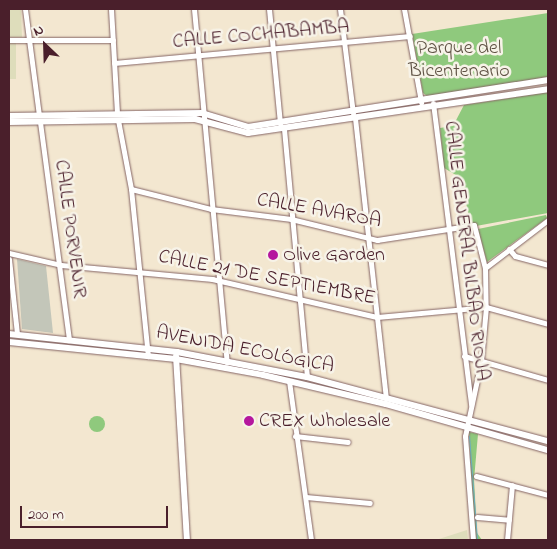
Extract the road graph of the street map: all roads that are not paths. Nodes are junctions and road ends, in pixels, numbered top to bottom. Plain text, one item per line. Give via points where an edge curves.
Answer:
1 (25, 9) edge
2 (111, 9) edge
3 (194, 9) edge
4 (269, 9) edge
5 (340, 9) edge
6 (404, 9) edge
7 (410, 36) junction
8 (30, 39) junction
9 (9, 40) edge
10 (113, 40) junction
11 (345, 43) junction
12 (273, 49) junction
13 (198, 55) junction
14 (114, 63) junction
15 (548, 80) edge
16 (548, 89) edge
17 (432, 99) junction
18 (421, 105) junction
19 (434, 107) junction
20 (354, 115) junction
21 (9, 116) edge
22 (117, 117) junction
23 (202, 117) junction
24 (40, 118) junction
25 (9, 122) edge
26 (282, 126) junction
27 (131, 190) junction
28 (211, 209) junction
29 (291, 219) junction
30 (548, 220) edge
31 (446, 231) junction
32 (367, 239) junction
33 (509, 249) junction
34 (9, 253) edge
35 (9, 259) edge
36 (60, 264) junction
37 (548, 265) edge
38 (485, 268) junction
39 (140, 269) junction
40 (219, 281) junction
41 (300, 297) junction
42 (486, 307) junction
43 (458, 310) junction
44 (377, 317) junction
45 (548, 324) edge
46 (9, 334) edge
47 (16, 334) junction
48 (69, 340) junction
49 (9, 342) edge
50 (148, 348) junction
51 (148, 356) junction
52 (176, 356) junction
53 (464, 356) junction
54 (481, 361) junction
55 (226, 362) junction
56 (308, 377) junction
57 (548, 380) edge
58 (288, 381) junction
59 (386, 398) junction
60 (471, 408) junction
61 (470, 424) junction
62 (295, 436) junction
63 (548, 441) edge
64 (348, 442) dead end
65 (548, 450) edge
66 (476, 476) dead end
67 (512, 485) junction
68 (548, 495) edge
69 (306, 497) junction
70 (370, 503) dead end
71 (477, 517) dead end
72 (510, 520) junction
73 (187, 540) edge
74 (311, 540) edge
75 (473, 540) edge
76 (507, 540) edge

1 - 8 street, CALLE PORVENIR
2 - 10 street
3 - 13 street
4 - 12 street
5 - 11 street
6 - 7 street, CALLE GENERAL BILBAO RIOJA
7 - 11 street, CALLE COCHABAMBA
7 - 18 street, CALLE GENERAL BILBAO RIOJA
8 - 9 street
8 - 10 street
8 - 24 street, CALLE PORVENIR
10 - 14 street
11 - 12 street, CALLE COCHABAMBA
11 - 20 street
12 - 13 street, CALLE COCHABAMBA
12 - 26 street
13 - 14 street, CALLE COCHABAMBA
13 - 23 street
14 - 22 street
15 - 17 main road
16 - 19 main road
17 - 18 main road
17 - 19 street, CALLE GENERAL BILBAO RIOJA
18 - 19 main road
18 - 20 main road
19 - 31 street, CALLE GENERAL BILBAO RIOJA
20 - 26 main road
20 - 32 street
21 - 24 main road
22 - 23 main road
22 - 24 main road
22 - 27 street
23 - 26 main road via 248,133
23 - 28 street
24 - 25 main road
24 - 36 street, CALLE PORVENIR
26 - 29 street
27 - 28 street, CALLE AVAROA
27 - 39 street
28 - 29 street, CALLE AVAROA
28 - 40 street
29 - 32 street, CALLE AVAROA
29 - 41 street
30 - 33 street
31 - 32 street, CALLE AVAROA
31 - 38 street, CALLE AVAROA via 474,225
31 - 43 street, CALLE GENERAL BILBAO RIOJA
32 - 44 street
33 - 37 street via 515,256
33 - 38 street
34 - 36 street, CALLE 21 DE SEPTIEMBRE
35 - 47 street
36 - 39 street, CALLE 21 DE SEPTIEMBRE
36 - 48 street, CALLE PORVENIR
38 - 42 street
39 - 40 street, CALLE 21 DE SEPTIEMBRE
39 - 50 street
40 - 41 street, CALLE 21 DE SEPTIEMBRE
40 - 55 street
41 - 44 street, CALLE 21 DE SEPTIEMBRE
41 - 56 street
42 - 43 street, CALLE 21 DE SEPTIEMBRE
42 - 45 street, CALLE 21 DE SEPTIEMBRE
42 - 54 street
43 - 44 street, CALLE 21 DE SEPTIEMBRE
43 - 53 street, CALLE GENERAL BILBAO RIOJA
44 - 59 street
46 - 47 main road, AVENIDA ECOLÓGICA
47 - 48 main road, AVENIDA ECOLÓGICA
48 - 50 main road, AVENIDA ECOLÓGICA
49 - 51 main road, AVENIDA ECOLÓGICA
50 - 51 street
50 - 52 main road, AVENIDA ECOLÓGICA
51 - 52 main road, AVENIDA ECOLÓGICA
52 - 55 main road, AVENIDA ECOLÓGICA
52 - 58 main road, AVENIDA ECOLÓGICA
52 - 73 main road
53 - 54 street
53 - 60 street, CALLE GENERAL BILBAO RIOJA
54 - 57 street
54 - 60 street
55 - 56 main road, AVENIDA ECOLÓGICA
56 - 59 main road, AVENIDA ECOLÓGICA
58 - 61 main road, AVENIDA ECOLÓGICA
58 - 62 street
59 - 61 main road, AVENIDA ECOLÓGICA
60 - 61 street
61 - 63 main road
61 - 65 main road
61 - 75 street via 465,436
62 - 64 street
62 - 69 street
66 - 67 street
67 - 68 street
67 - 72 street
69 - 70 street
69 - 74 street
71 - 72 street
72 - 76 street

